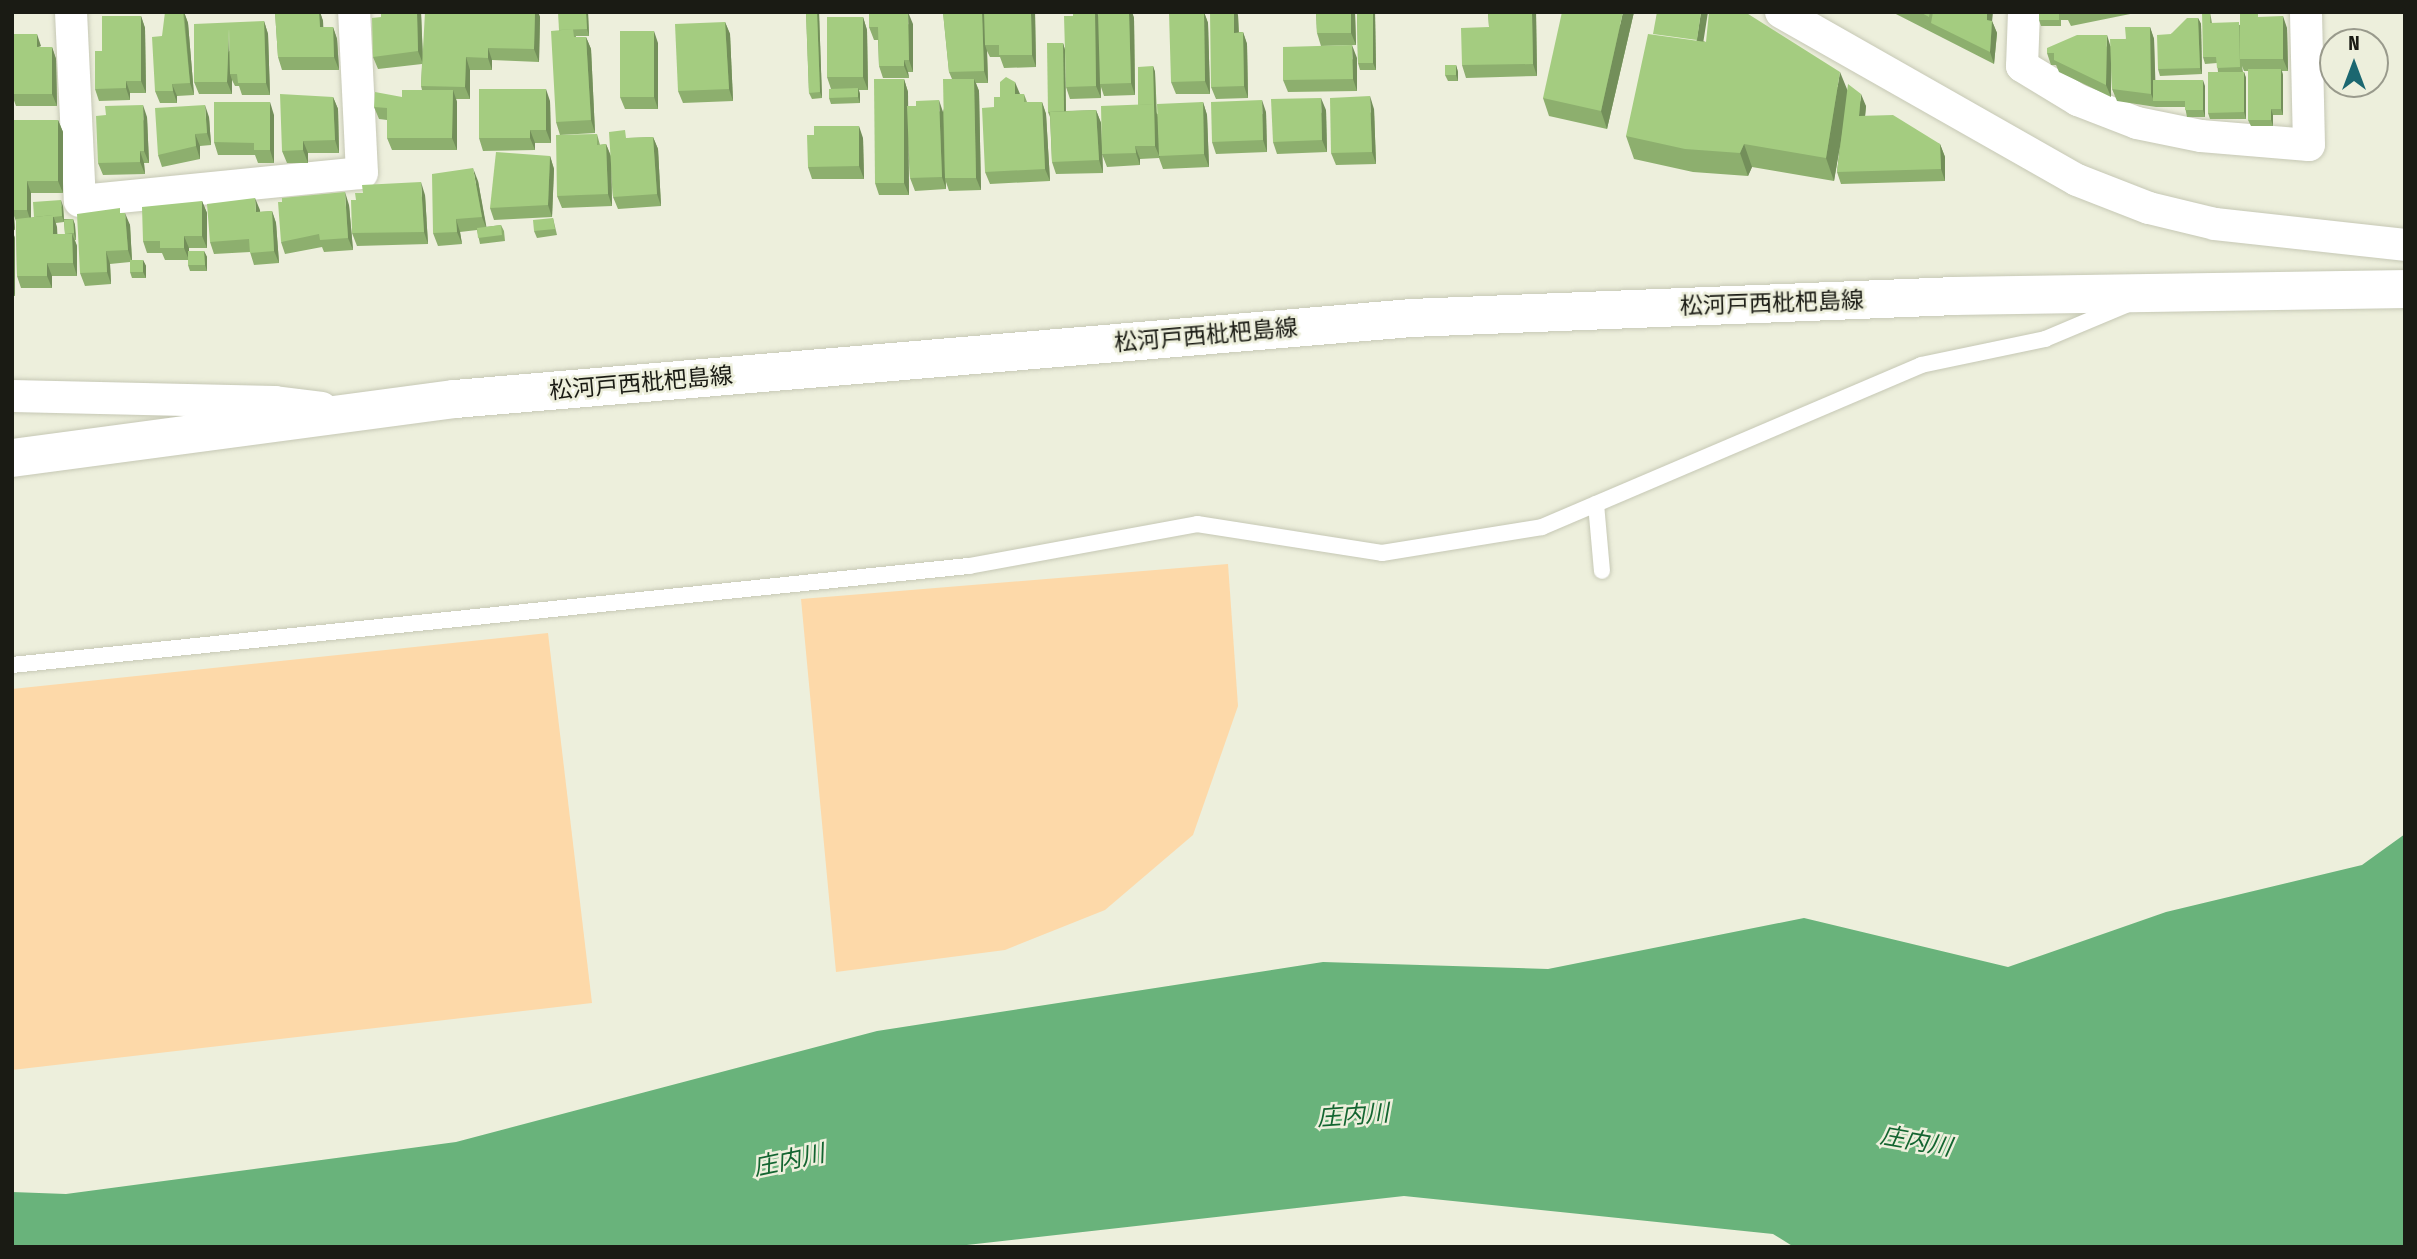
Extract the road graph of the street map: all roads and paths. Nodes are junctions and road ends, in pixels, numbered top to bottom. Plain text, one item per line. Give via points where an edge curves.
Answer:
1 (71, 12) edge
2 (354, 12) edge
3 (1781, 12) edge
4 (2024, 12) edge
5 (2306, 12) edge
6 (2405, 245) edge
7 (2405, 289) edge
8 (2151, 294) junction
9 (12, 396) edge
10 (351, 412) junction
11 (12, 458) edge
12 (1596, 504) junction
13 (1602, 571) dead end
14 (12, 665) edge

1 - 2 street via 80,201 362,173
3 - 6 street via 2077,180 2149,208 2215,224
4 - 5 street via 2022,66 2078,100 2137,123 2201,136 2309,145
7 - 8 main road, 松河戸西枇杷島線
8 - 10 main road, 松河戸西枇杷島線 via 1956,296 1411,318 671,380
8 - 12 lane via 2045,339 1921,365
9 - 10 street via 275,402
10 - 11 main road, 松河戸西枇杷島線
12 - 13 lane
12 - 14 lane via 1542,527 1382,553 1197,524 969,566

